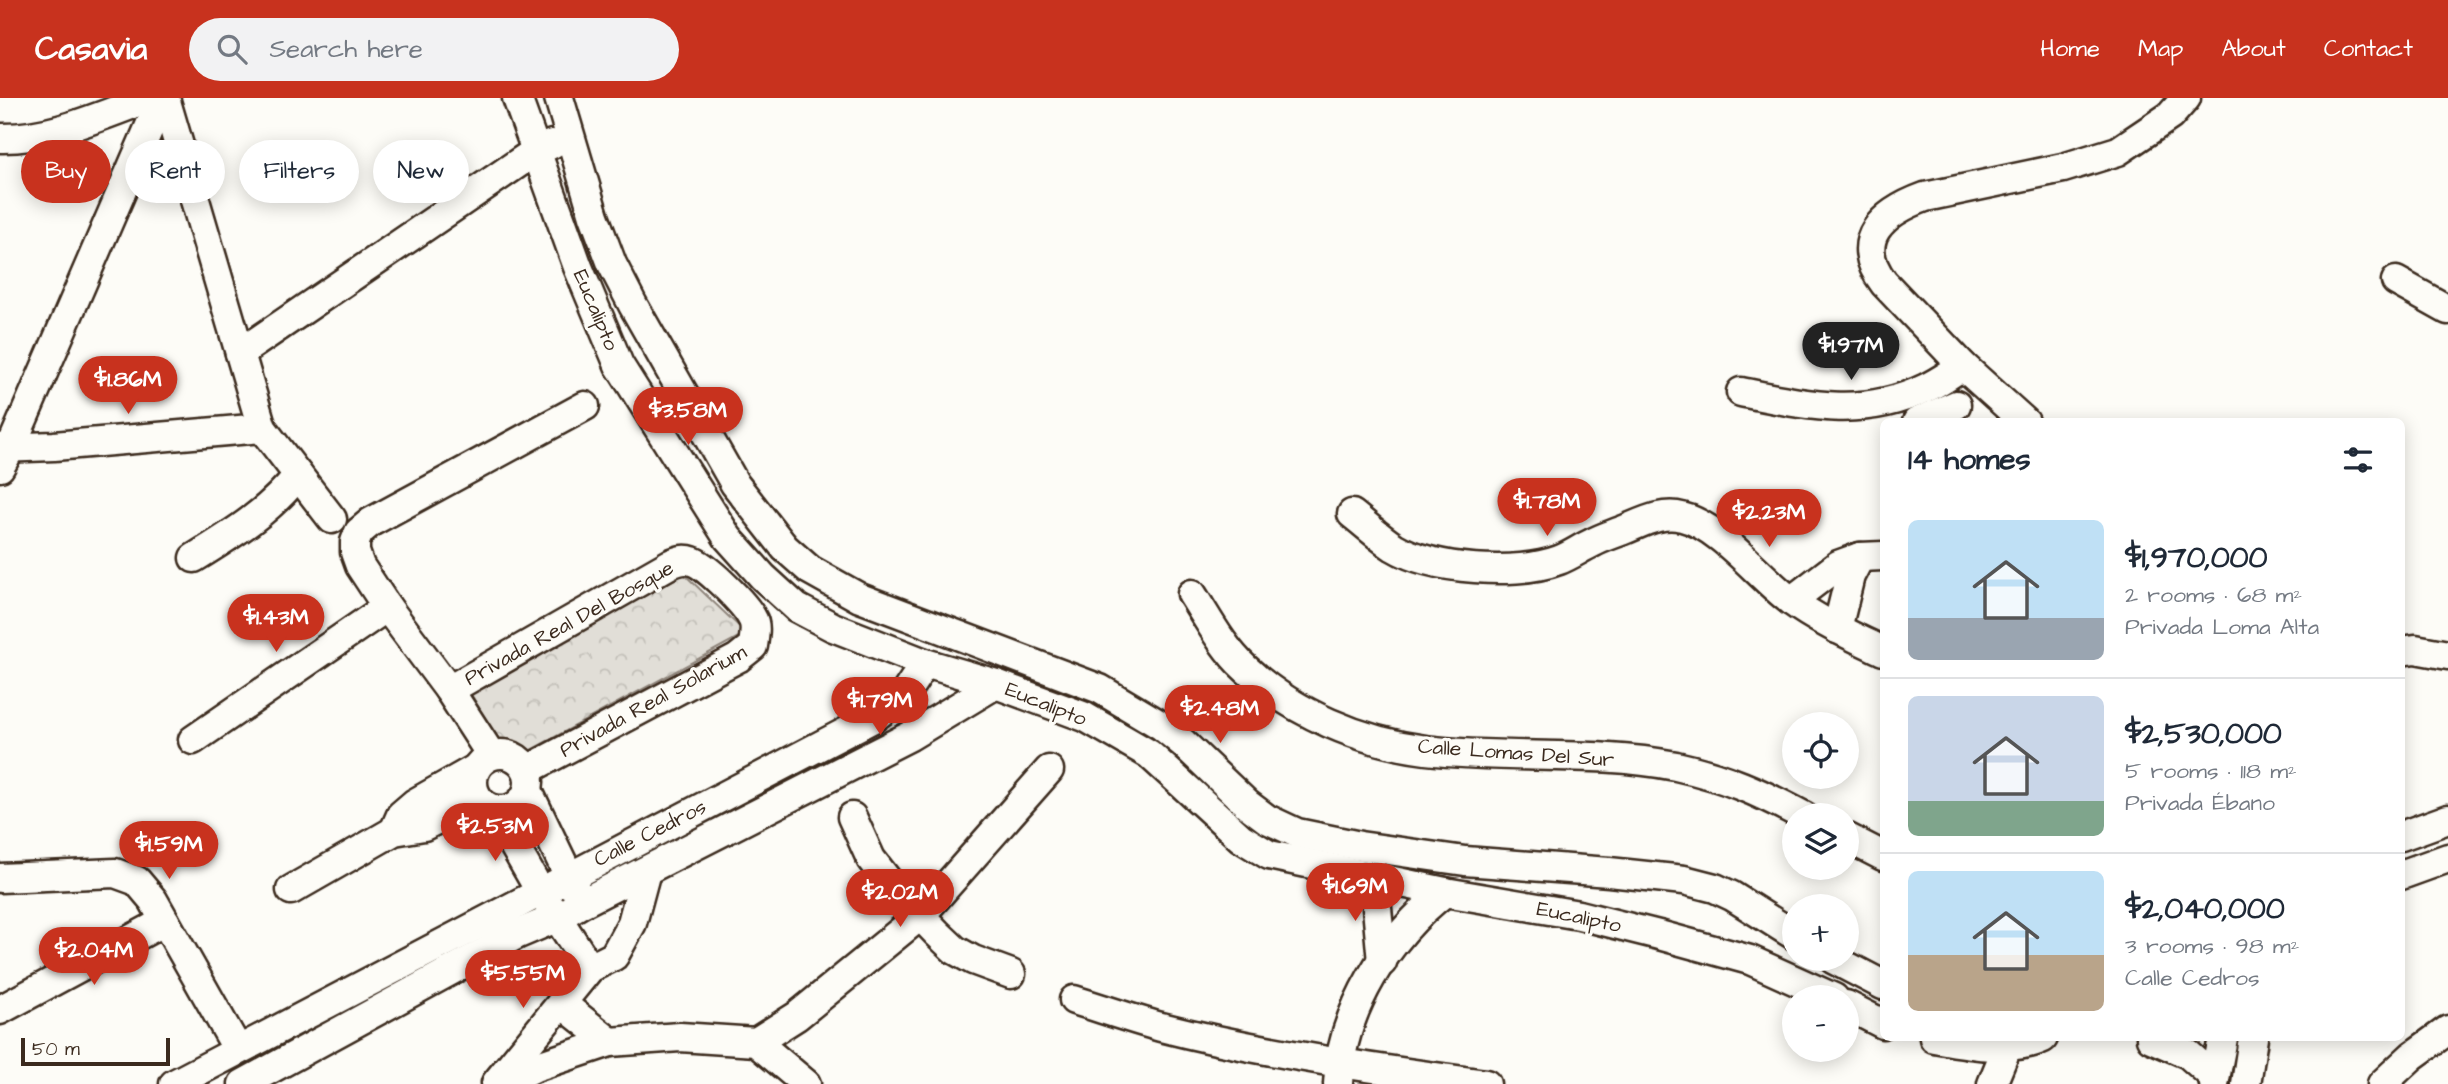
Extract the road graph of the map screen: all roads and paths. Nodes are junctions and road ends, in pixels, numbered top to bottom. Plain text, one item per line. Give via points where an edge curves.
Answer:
1 (150, 98) edge
2 (163, 98) edge
3 (517, 98) edge
4 (559, 98) edge
5 (2186, 98) edge
6 (571, 136) junction
7 (0, 138) edge
8 (536, 151) junction
9 (2396, 281) dead end
10 (2448, 310) edge
11 (240, 354) junction
12 (1963, 366) junction
13 (1741, 392) dead end
14 (1956, 405) dead end
15 (585, 406) dead end
16 (696, 417) junction
17 (1926, 418) edge
18 (2021, 418) edge
19 (262, 428) junction
20 (661, 432) junction
21 (4, 454) edge
22 (298, 475) junction
23 (1352, 514) dead end
24 (332, 519) dead end
25 (1872, 557) edge
26 (194, 558) dead end
27 (724, 585) joint
28 (1192, 594) dead end
29 (1791, 601) junction
30 (387, 607) junction
31 (1837, 629) junction
32 (1880, 650) edge
33 (2405, 650) edge
34 (2448, 655) edge
35 (925, 663) junction
36 (996, 684) junction
37 (449, 690) junction
38 (889, 708) junction
39 (910, 736) junction
40 (193, 740) dead end
41 (483, 762) junction
42 (1049, 770) dead end
43 (527, 780) junction
44 (485, 804) junction
45 (1782, 804) edge
46 (852, 817) dead end
47 (2448, 819) edge
48 (394, 831) junction
49 (2405, 835) edge
50 (1859, 844) edge
51 (1880, 854) edge
52 (2448, 858) edge
53 (646, 871) junction
54 (2405, 874) edge
55 (568, 876) junction
56 (1370, 877) junction
57 (0, 878) edge
58 (291, 890) dead end
59 (540, 891) junction
60 (1445, 892) junction
61 (570, 910) junction
62 (921, 915) junction
63 (165, 921) junction
64 (1782, 927) edge
65 (1382, 962) junction
66 (590, 968) junction
67 (1856, 971) edge
68 (1011, 974) dead end
69 (1880, 983) edge
70 (1805, 985) edge
71 (1074, 1000) dead end
72 (561, 1003) junction
73 (0, 1010) edge
74 (1859, 1012) edge
75 (1880, 1022) edge
76 (2448, 1030) edge
77 (1967, 1041) edge
78 (2028, 1041) edge
79 (2158, 1041) edge
80 (2222, 1041) edge
81 (2253, 1041) edge
82 (610, 1042) junction
83 (756, 1042) junction
84 (2008, 1045) junction
85 (238, 1050) junction
86 (1339, 1073) edge
87 (2214, 1081) edge
88 (174, 1084) edge
89 (243, 1084) edge
90 (495, 1084) edge
91 (501, 1084) edge
92 (806, 1084) edge
93 (1486, 1084) edge
94 (1992, 1084) edge
95 (2246, 1084) edge
96 (2382, 1084) edge

1 - 7 street via 55,131
2 - 11 street
2 - 21 street
3 - 8 street, Eucalipto
4 - 6 street, Eucalipto
5 - 12 street via 2170,116 2118,151 2063,168 1925,197 1903,205 1877,227 1869,255 1874,270
6 - 8 street
6 - 16 street, Eucalipto via 612,264
8 - 11 street
8 - 20 street, Eucalipto via 619,365
9 - 10 street
11 - 19 street
12 - 13 street via 1915,393 1864,407 1814,407
12 - 18 street
14 - 17 street
15 - 30 street via 359,532 355,552 360,566
16 - 20 street
16 - 64 street, Eucalipto via 735,484 785,548 810,570 860,598 1100,689 1162,726 1247,804 1277,824 1317,839 1465,861 1684,880 1732,896
19 - 21 street
19 - 22 street
20 - 35 street, Eucalipto via 728,538 783,596 832,627
22 - 24 street
22 - 26 street via 262,513
23 - 29 street via 1395,547 1420,558 1499,569 1530,568 1560,560 1653,518 1682,517 1714,533
25 - 29 street via 1838,565
25 - 31 street via 1850,576
27 - 37 street, Privada Real Del Bosque via 693,561 673,562
27 - 43 street, Privada Real Solarium via 752,618 753,646 748,651
28 - 45 street, Calle Lomas Del Sur via 1244,668 1286,700 1326,722 1368,737 1425,750 1673,766 1751,788
29 - 31 street
30 - 37 street
30 - 40 street
31 - 32 street
33 - 34 street
35 - 36 street, Eucalipto
35 - 38 street, Calle Cedros via 912,685
36 - 39 street, Calle Cedros
36 - 56 street, Eucalipto via 1085,717 1149,754 1241,838 1269,855
37 - 41 street
38 - 39 street
38 - 55 street, Calle Cedros
39 - 53 street, Calle Cedros
41 - 43 street via 505,754 518,759
41 - 44 street via 472,780 474,792
41 - 48 street via 415,803 401,815
42 - 62 street
43 - 44 street via 523,801 514,807 503,811
43 - 55 street
44 - 48 street
44 - 59 street
46 - 62 street via 871,859
47 - 49 street
48 - 58 street
50 - 51 street
52 - 54 street
53 - 61 street, Calle Cedros
53 - 66 street via 623,941 614,956
55 - 59 street, Calle Cedros
55 - 61 street
56 - 60 street, Eucalipto
56 - 65 street via 1378,908
57 - 63 street via 127,876 145,889
59 - 61 street
59 - 85 street, Calle Cedros
60 - 65 street via 1426,906
60 - 70 street, Eucalipto via 1579,915 1660,935 1750,960
61 - 66 street
61 - 89 street, Calle Cedros
62 - 68 street via 955,950
62 - 83 street via 797,1016
63 - 73 street
63 - 85 street
65 - 86 street via 1353,1014
66 - 72 street
67 - 69 street
71 - 86 street
72 - 82 street
72 - 90 street
74 - 75 street
76 - 96 street
77 - 84 street
78 - 84 street
79 - 87 street via 2188,1054
80 - 87 street
81 - 95 street
82 - 83 street via 680,1037
82 - 91 street via 535,1067
83 - 92 street
84 - 94 street
85 - 88 street, Calle Cedros
86 - 93 street

